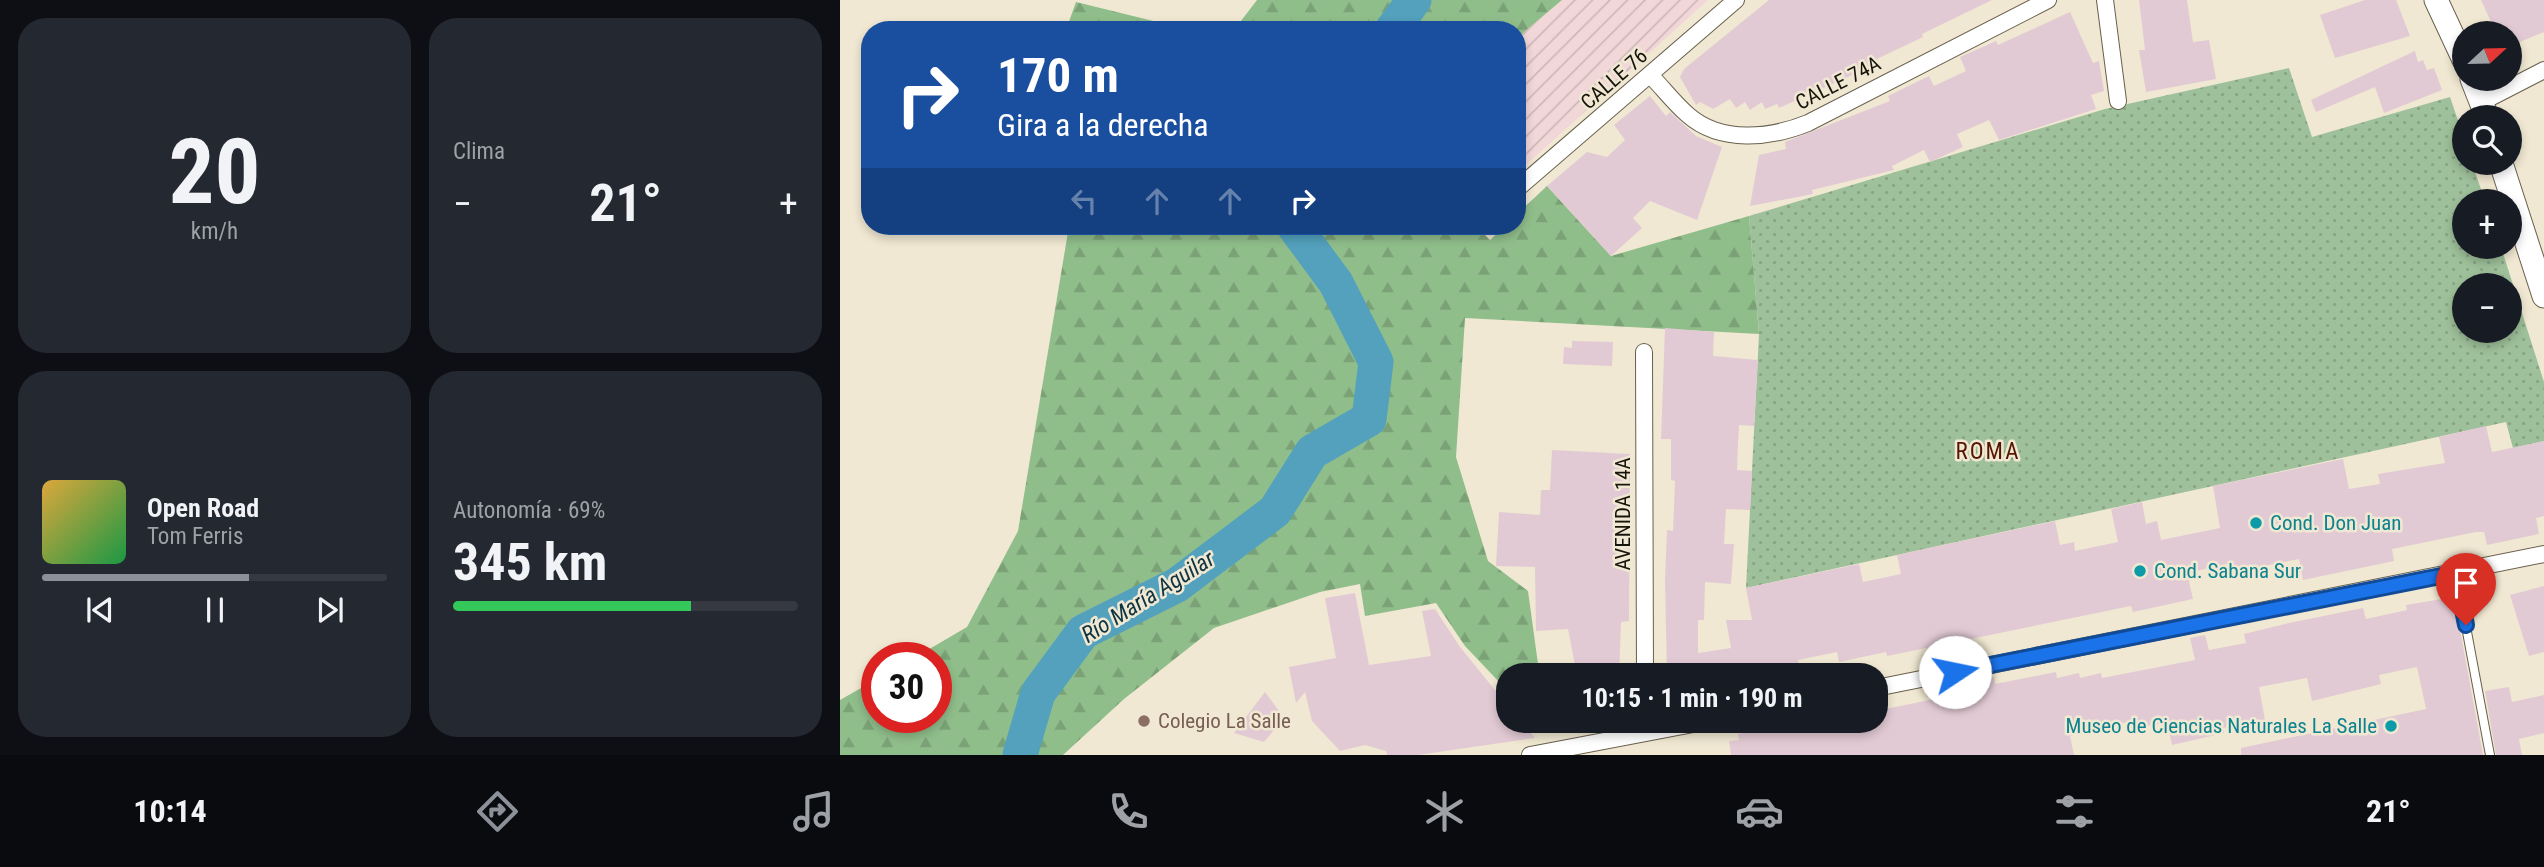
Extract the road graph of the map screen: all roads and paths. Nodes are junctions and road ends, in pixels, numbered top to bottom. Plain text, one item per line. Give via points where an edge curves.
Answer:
1 (1737, 0) edge
2 (2048, 0) edge
3 (2105, 0) edge
4 (2436, 0) edge
5 (2452, 34) edge
6 (2544, 70) edge
7 (1650, 75) junction
8 (2118, 102) dead end
9 (2492, 105) edge
10 (2505, 175) edge
11 (1526, 181) edge
12 (2544, 296) edge
13 (1644, 352) dead end
14 (2544, 554) edge
15 (2456, 573) junction
16 (1645, 663) edge
17 (1888, 686) edge
18 (1620, 733) edge
19 (1530, 755) edge
20 (2490, 755) edge

1 - 7 street, CALLE 76
2 - 7 street, CALLE 74A via 1808,123 1771,135 1738,135 1702,124
3 - 8 street
4 - 5 main road
6 - 9 street
7 - 11 street, CALLE 76
10 - 12 main road
13 - 16 street, AVENIDA 14A
14 - 15 street
15 - 17 street
15 - 20 lane
18 - 19 street

